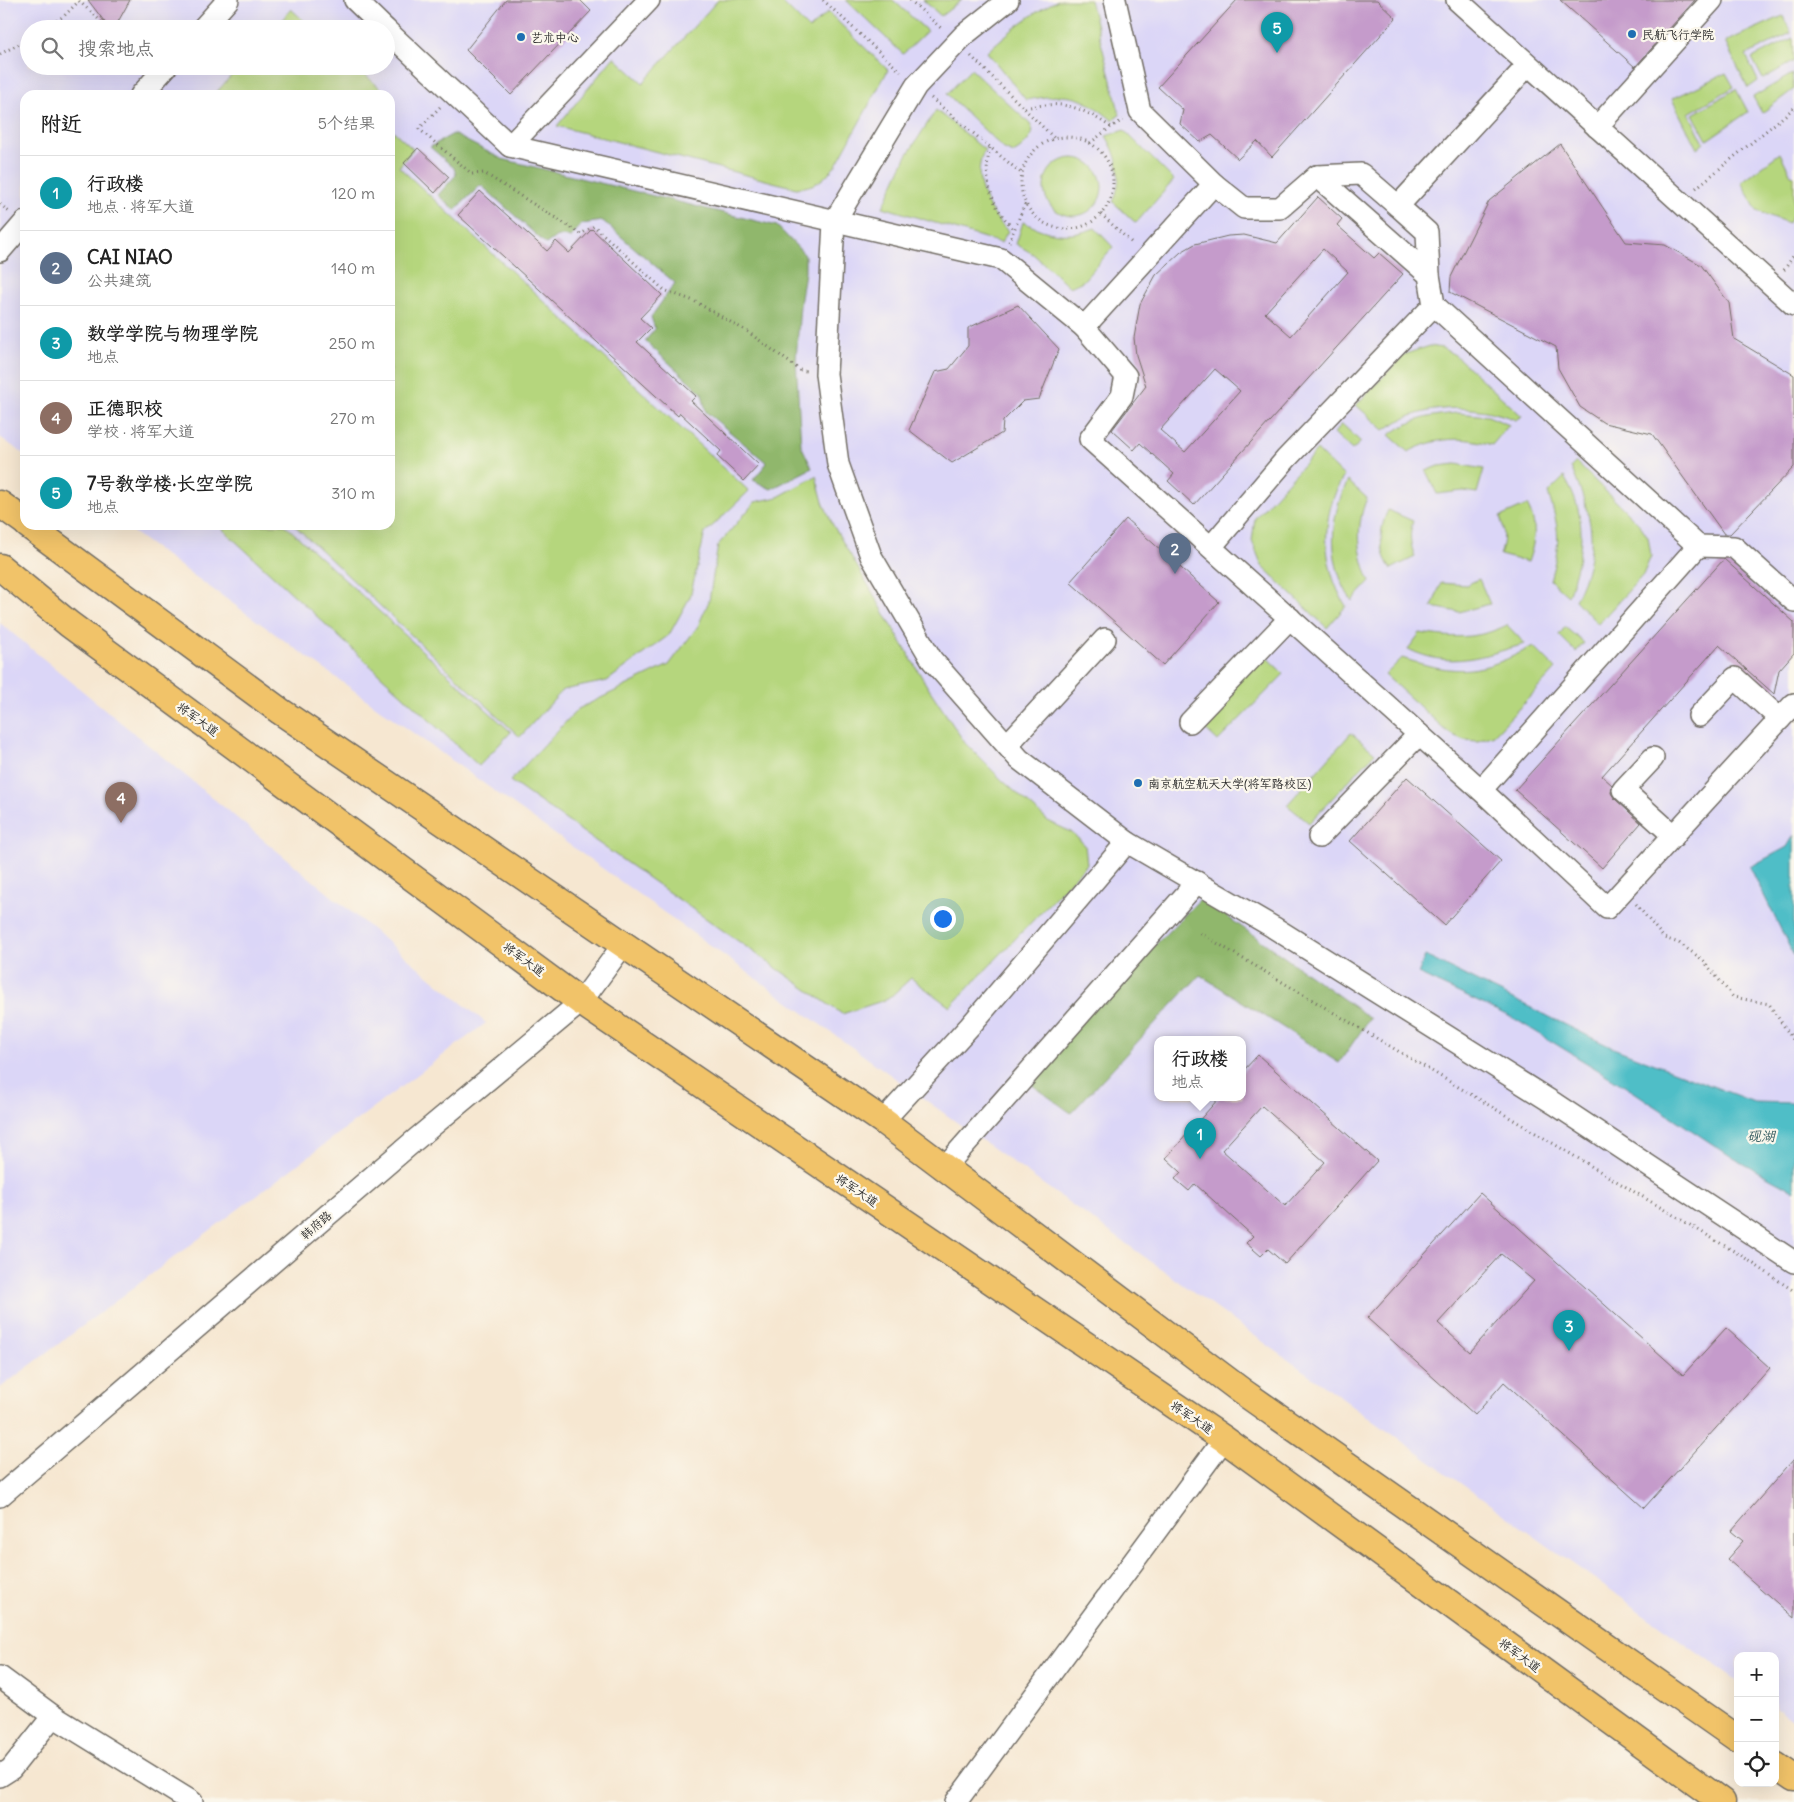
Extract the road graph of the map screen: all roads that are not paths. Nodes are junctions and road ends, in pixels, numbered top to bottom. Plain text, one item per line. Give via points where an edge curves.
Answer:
1 (228, 0) edge
2 (355, 0) edge
3 (649, 0) edge
4 (1008, 0) edge
5 (1115, 0) edge
6 (1457, 0) edge
7 (1712, 0) edge
8 (210, 20) edge
9 (376, 20) edge
10 (395, 37) edge
11 (1528, 65) junction
12 (159, 75) edge
13 (145, 90) edge
14 (1597, 127) junction
15 (510, 146) junction
16 (1316, 176) junction
17 (1214, 184) junction
18 (1398, 206) junction
19 (834, 222) junction
20 (20, 228) edge
21 (0, 251) edge
22 (1429, 275) junction
23 (1794, 305) edge
24 (1434, 306) junction
25 (1084, 327) junction
26 (0, 504) edge
27 (20, 518) edge
28 (35, 530) edge
29 (1698, 546) junction
30 (1211, 547) junction
31 (0, 567) edge
32 (1794, 602) edge
33 (1290, 618) junction
34 (1105, 639) dead end
35 (1787, 711) edge
36 (1699, 716) dead end
37 (1190, 722) dead end
38 (1419, 734) junction
39 (1008, 745) junction
40 (1653, 758) dead end
41 (1481, 790) junction
42 (1674, 836) junction
43 (1319, 837) dead end
44 (1127, 842) junction
45 (1196, 882) junction
46 (623, 945) junction
47 (581, 1002) junction
48 (883, 1122) junction
49 (943, 1169) junction
50 (1794, 1262) edge
51 (1224, 1439) junction
52 (0, 1496) edge
53 (0, 1677) edge
54 (53, 1716) junction
55 (1734, 1736) edge
56 (1779, 1768) edge
57 (0, 1776) edge
58 (1794, 1778) edge
59 (192, 1802) edge
60 (956, 1802) edge
61 (1722, 1802) edge

1 - 8 street
2 - 9 street
3 - 15 street
4 - 19 street via 957,42 916,86
5 - 17 street via 1140,111
6 - 11 street
7 - 14 street
10 - 15 street
11 - 14 street
11 - 18 street
12 - 13 street
14 - 23 street
15 - 19 street
16 - 17 street via 1280,208 1244,208
16 - 18 street via 1361,174
16 - 22 street
17 - 25 street
18 - 22 street via 1427,232
19 - 25 street via 1001,259
19 - 39 street via 826,374 838,464 871,556 932,660
20 - 21 street
22 - 24 street
24 - 29 street
24 - 30 street via 1286,459
25 - 30 street via 1126,376 1122,396 1090,439
26 - 27 main road
28 - 46 main road via 280,711
29 - 32 street via 1734,547
29 - 41 street
30 - 33 street
31 - 47 main road, 将军大道 via 69,624
33 - 37 street
33 - 38 street
34 - 39 street
35 - 36 street via 1735,678
35 - 42 street
38 - 41 street
38 - 43 street
39 - 44 street via 1062,794
40 - 42 street via 1623,790
41 - 42 street via 1607,908
44 - 45 street
44 - 48 street via 970,1026
45 - 49 street
45 - 50 street via 1556,1104
46 - 47 street, 韩府路
46 - 48 main road
47 - 51 main road, 将军大道
47 - 52 street, 韩府路
48 - 49 main road
49 - 55 main road via 1243,1392
51 - 60 street
51 - 61 main road, 将军大道
53 - 54 street
54 - 57 street via 11,1769
54 - 59 street
56 - 58 main road

